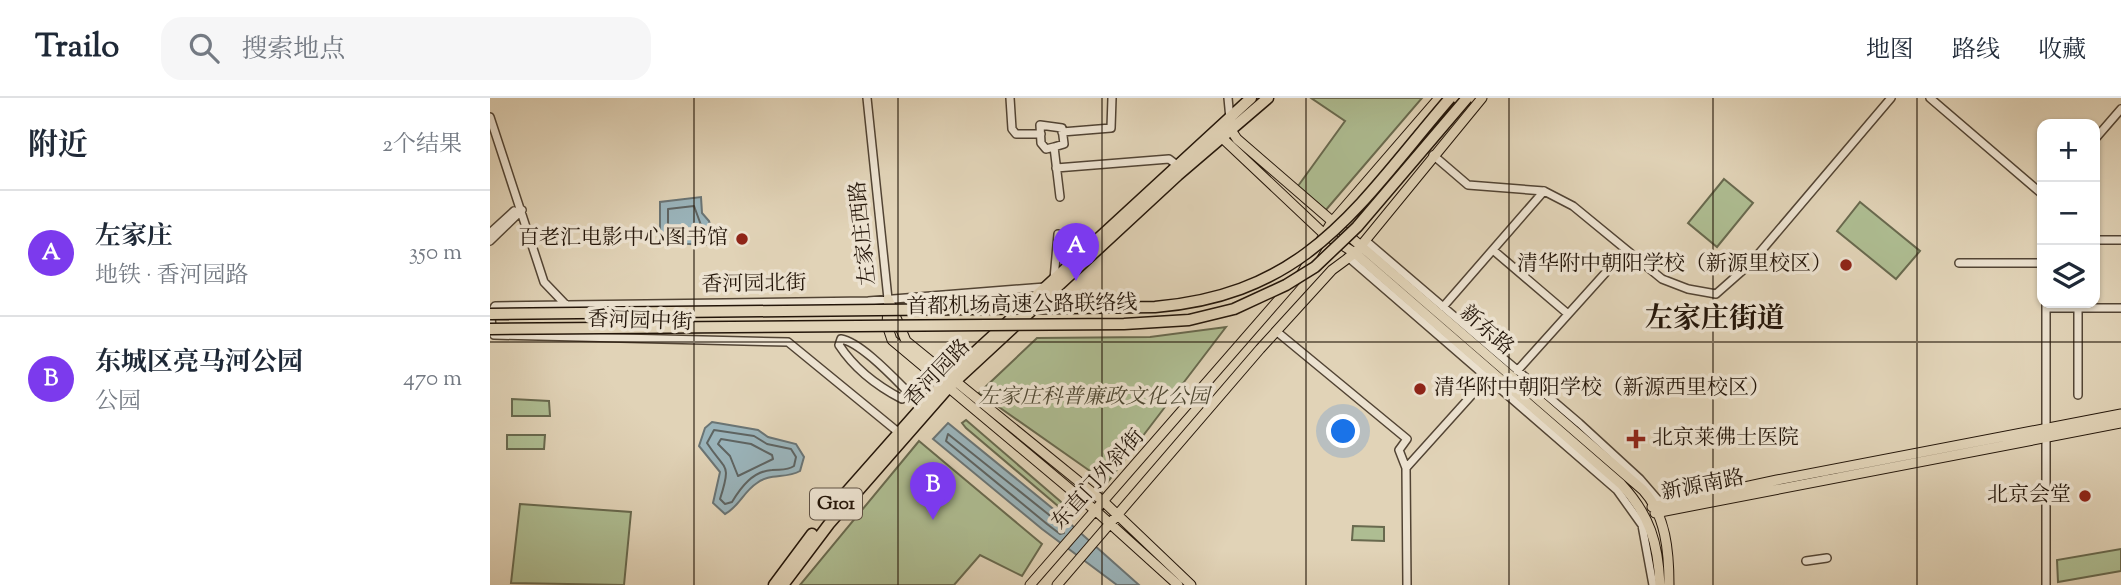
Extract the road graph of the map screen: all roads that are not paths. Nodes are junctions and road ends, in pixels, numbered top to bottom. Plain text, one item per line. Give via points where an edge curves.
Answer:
1 (867, 98) edge
2 (1010, 98) edge
3 (1112, 98) edge
4 (1228, 98) edge
5 (1251, 98) edge
6 (1268, 98) edge
7 (1439, 98) edge
8 (1450, 98) edge
9 (1466, 98) edge
10 (1482, 98) edge
11 (1891, 98) edge
12 (1930, 98) edge
13 (2121, 109) edge
14 (1230, 116) junction
15 (490, 117) edge
16 (1231, 130) junction
17 (1062, 132) junction
18 (2100, 133) edge
19 (1041, 134) junction
20 (1218, 134) junction
21 (1054, 147) junction
22 (1433, 155) junction
23 (1177, 164) junction
24 (1056, 168) junction
25 (2037, 190) edge
26 (1544, 191) junction
27 (1060, 197) dead end
28 (521, 208) junction
29 (1331, 223) junction
30 (490, 233) edge
31 (1323, 233) junction
32 (1058, 234) dead end
33 (490, 240) edge
34 (2100, 240) edge
35 (2121, 240) edge
36 (1357, 249) junction
37 (1624, 249) junction
38 (1493, 250) junction
39 (1959, 263) dead end
40 (2037, 263) edge
41 (1050, 284) junction
42 (888, 299) junction
43 (567, 305) junction
44 (1443, 307) junction
45 (2046, 308) edge
46 (2078, 308) edge
47 (2100, 308) edge
48 (2121, 308) edge
49 (490, 312) edge
50 (1566, 313) junction
51 (492, 331) edge
52 (1276, 331) junction
53 (839, 345) joint
54 (1516, 369) junction
55 (949, 381) junction
56 (1479, 387) dead end
57 (2078, 395) dead end
58 (2121, 414) edge
59 (2121, 423) edge
60 (904, 429) junction
61 (2046, 434) junction
62 (1406, 468) junction
63 (1104, 502) junction
64 (1661, 508) junction
65 (1096, 511) junction
66 (1646, 513) junction
67 (1113, 520) junction
68 (1827, 558) dead end
69 (1806, 561) dead end
70 (2046, 583) edge
71 (774, 585) edge
72 (783, 585) edge
73 (1030, 585) edge
74 (1057, 585) edge
75 (1178, 585) edge
76 (1191, 585) edge
77 (1407, 585) edge
78 (1653, 585) edge
79 (1660, 585) edge
80 (1669, 585) edge

1 - 42 street, 左家庄西路
2 - 19 street via 1016,134
3 - 17 street via 1111,128
4 - 14 street
5 - 14 highway, 香河园路 / G101
6 - 16 highway, 香河园路 / G101
7 - 29 main road, 东直门外斜街
8 - 49 highway, 首都机场高速公路联络线, bridge via 1344,222 1314,250 1262,281 1206,300 1155,307
9 - 51 highway, 首都机场高速公路联络线, bridge via 1357,227 1315,267 1257,300 1189,320
10 - 22 main road, 东直门外斜街
11 - 37 street via 1750,264 1716,294 1662,279
12 - 25 street
13 - 18 street
14 - 16 street
14 - 20 highway, 香河园路 / G101
15 - 28 street
16 - 20 highway, 香河园路 / G101
16 - 29 main road, 新东路
17 - 19 street via 1052,124 1040,125
17 - 21 street via 1064,144
19 - 21 street via 1046,149
20 - 23 highway, 香河园路 / G101
20 - 31 main road
20 - 55 highway, 香河园路 / G101
21 - 24 street
22 - 26 street via 1468,185
22 - 36 main road, 东直门外斜街
23 - 24 street via 1169,159
23 - 41 highway, 香河园路 / G101
24 - 27 street
26 - 37 street via 1573,206
26 - 38 street
28 - 30 street
28 - 33 street
28 - 43 street via 544,282
29 - 31 main road, 东直门外斜街
29 - 36 main road, 新东路
31 - 36 main road
31 - 63 main road, 东直门外斜街 via 1303,273
32 - 41 street
34 - 35 street
36 - 44 street
36 - 52 main road, 东直门外斜街
36 - 64 main road, 新东路 via 1560,416
36 - 66 main road, 新东路 via 1621,484
36 - 78 street via 1617,490 1642,525
37 - 50 street
38 - 44 street
38 - 50 street
39 - 40 street
41 - 42 street, 香河园北街
41 - 55 highway, 香河园路 / G101
42 - 43 street, 香河园北街
42 - 55 main road, 左家庄西路 via 906,341
43 - 51 street, 香河园北街 via 495,306
44 - 54 street
45 - 61 street
46 - 57 street
47 - 48 street
50 - 54 street
51 - 60 street, 香河园中街 via 788,342
52 - 62 street via 1407,439 1399,450
52 - 67 main road, 东直门外斜街
53 - 53 street via 858,368 893,394 902,399 906,395 907,391 860,349 845,339
54 - 64 street
55 - 60 highway, 香河园路 / G101
55 - 63 main road
55 - 65 main road
56 - 62 street
58 - 61 main road, 新源南路
59 - 61 main road, 新源南路
60 - 71 highway, 香河园路 / G101 via 823,519
60 - 72 highway, 香河园路 / G101
61 - 64 main road, 新源南路
61 - 70 street
62 - 77 street
63 - 65 main road, 东直门外斜街
63 - 67 main road
64 - 66 main road, 新源南路
64 - 80 main road
65 - 67 main road
65 - 73 main road, 东直门外斜街
66 - 79 main road, 新东路
67 - 74 main road, 东直门外斜街
67 - 75 main road
67 - 76 main road
68 - 69 street

